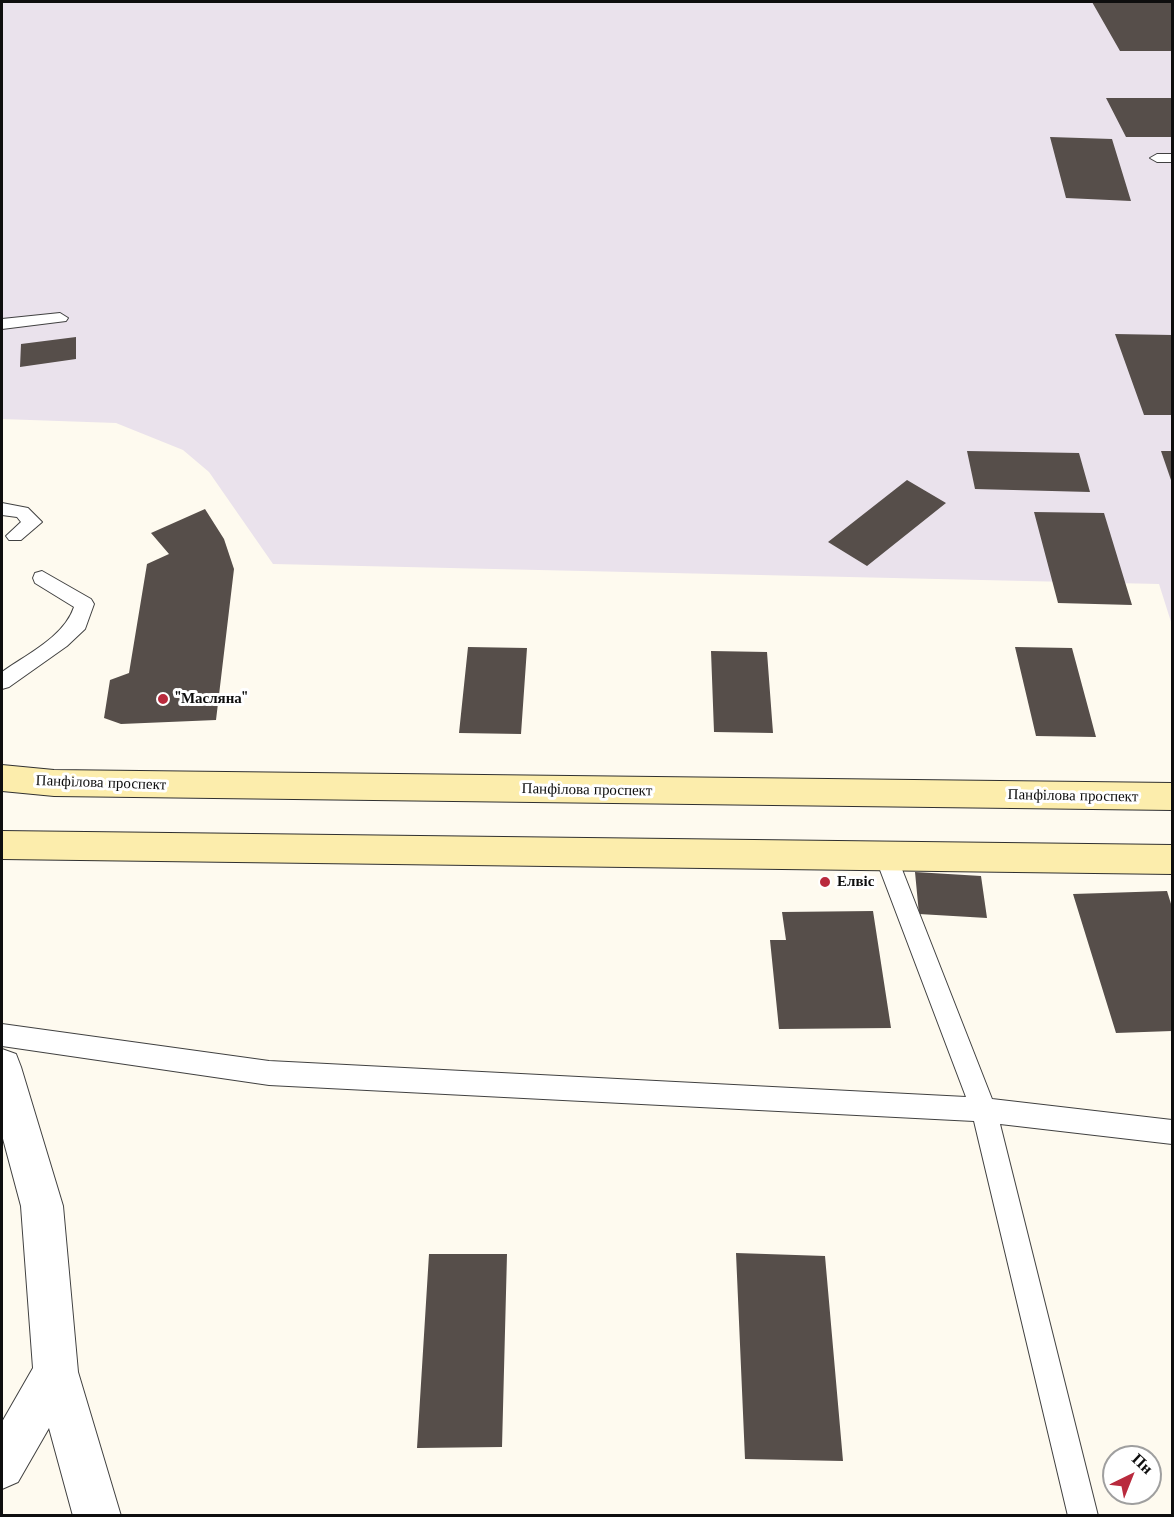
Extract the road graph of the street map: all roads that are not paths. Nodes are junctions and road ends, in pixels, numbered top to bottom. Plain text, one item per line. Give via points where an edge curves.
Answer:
1 (1157, 158) dead end
2 (1173, 158) edge
3 (60, 318) dead end
4 (2, 324) edge
5 (2, 509) edge
6 (15, 536) dead end
7 (42, 578) dead end
8 (2, 682) edge
9 (2, 778) edge
10 (1173, 797) edge
11 (2, 845) edge
12 (885, 854) junction
13 (1173, 860) edge
14 (2, 1035) edge
15 (2, 1067) edge
16 (984, 1110) junction
17 (1173, 1132) edge
18 (56, 1372) junction
19 (2, 1466) edge
20 (97, 1515) edge
21 (1083, 1515) edge

1 - 2 lane
3 - 4 lane
5 - 6 lane via 22,512 33,522
7 - 8 lane via 84,604 78,624
9 - 10 main road, Панфілова проспект via 54,783
11 - 12 main road
12 - 13 main road
12 - 16 lane
14 - 16 lane via 269,1073
15 - 18 street via 42,1206
16 - 17 lane
16 - 21 lane
18 - 19 street
18 - 20 street

